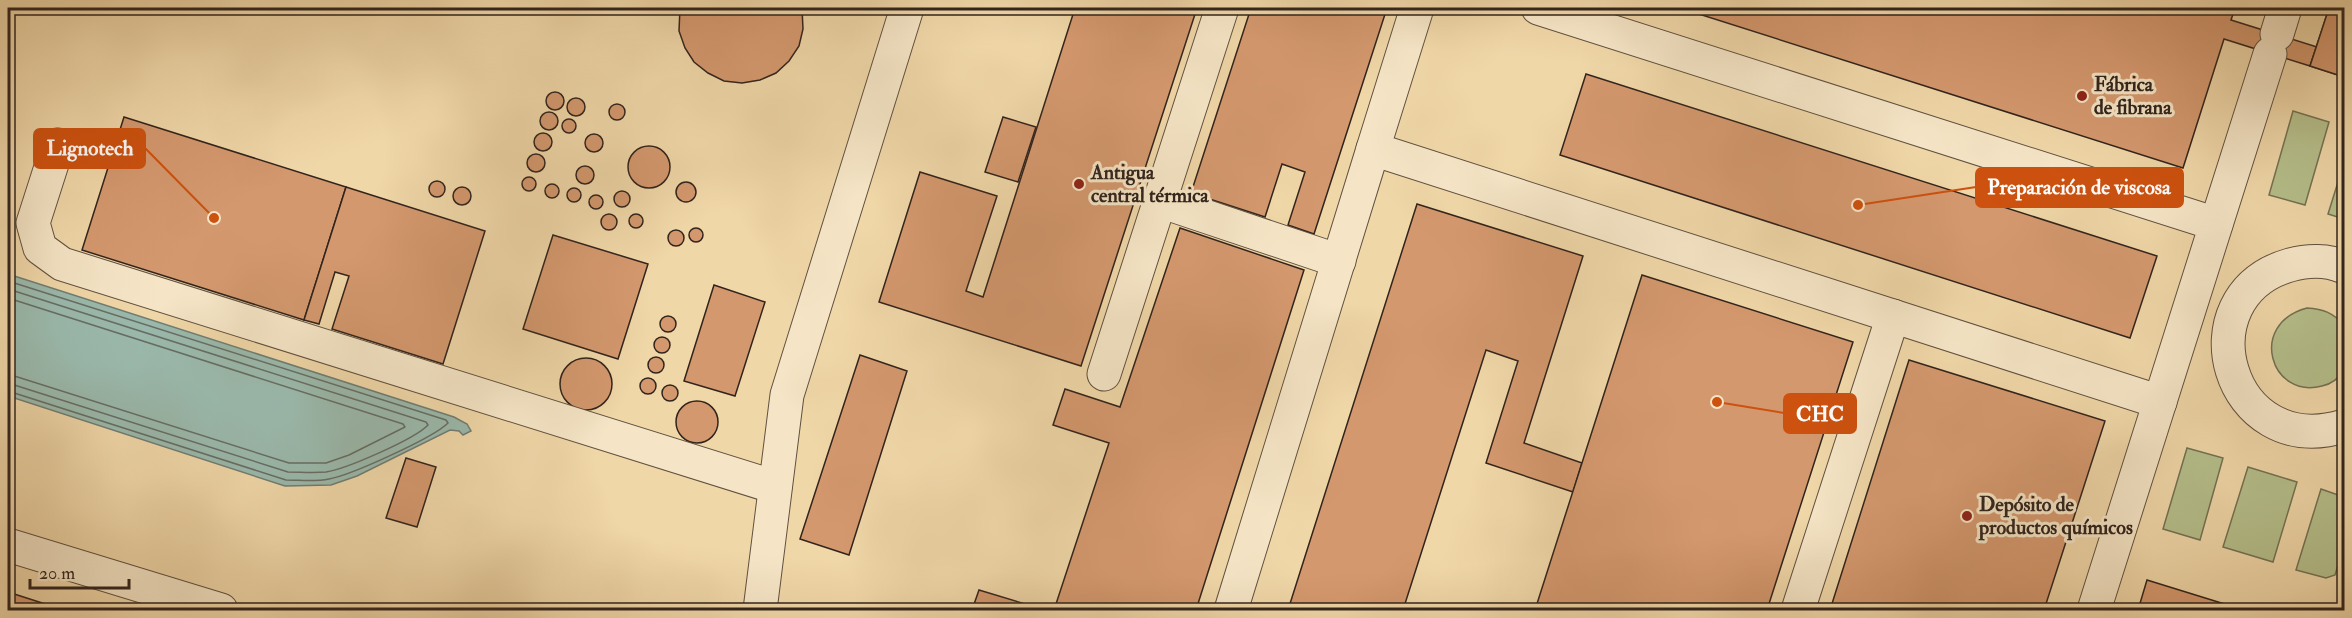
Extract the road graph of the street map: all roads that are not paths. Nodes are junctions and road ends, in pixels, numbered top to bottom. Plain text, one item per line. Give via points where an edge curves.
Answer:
1 (907, 8) edge
2 (1222, 8) edge
3 (1417, 8) edge
4 (1538, 8) edge
5 (2277, 32) edge
6 (58, 145) dead end
7 (1373, 149) junction
8 (1160, 201) junction
9 (2216, 224) junction
10 (1339, 261) junction
11 (2344, 267) edge
12 (2193, 298) junction
13 (2236, 310) junction
14 (1893, 316) junction
15 (1104, 374) dead end
16 (2160, 402) junction
17 (2344, 426) edge
18 (776, 487) junction
19 (8, 545) edge
20 (221, 610) edge
21 (760, 610) edge
22 (1231, 610) edge
23 (1798, 610) edge
24 (2094, 610) edge

1 - 18 lane via 787,395
2 - 8 lane
3 - 7 lane
4 - 9 lane
5 - 9 lane
6 - 18 lane via 33,223 40,248 62,264
7 - 10 lane
7 - 14 lane
8 - 10 lane
8 - 15 lane
9 - 12 lane
10 - 22 lane
11 - 13 lane via 2320,261 2280,268 2247,292
12 - 13 lane
12 - 16 lane
13 - 17 lane via 2229,329 2231,370 2251,406 2286,428 2307,432
14 - 16 lane
14 - 23 lane
16 - 24 lane
18 - 21 lane
19 - 20 lane

